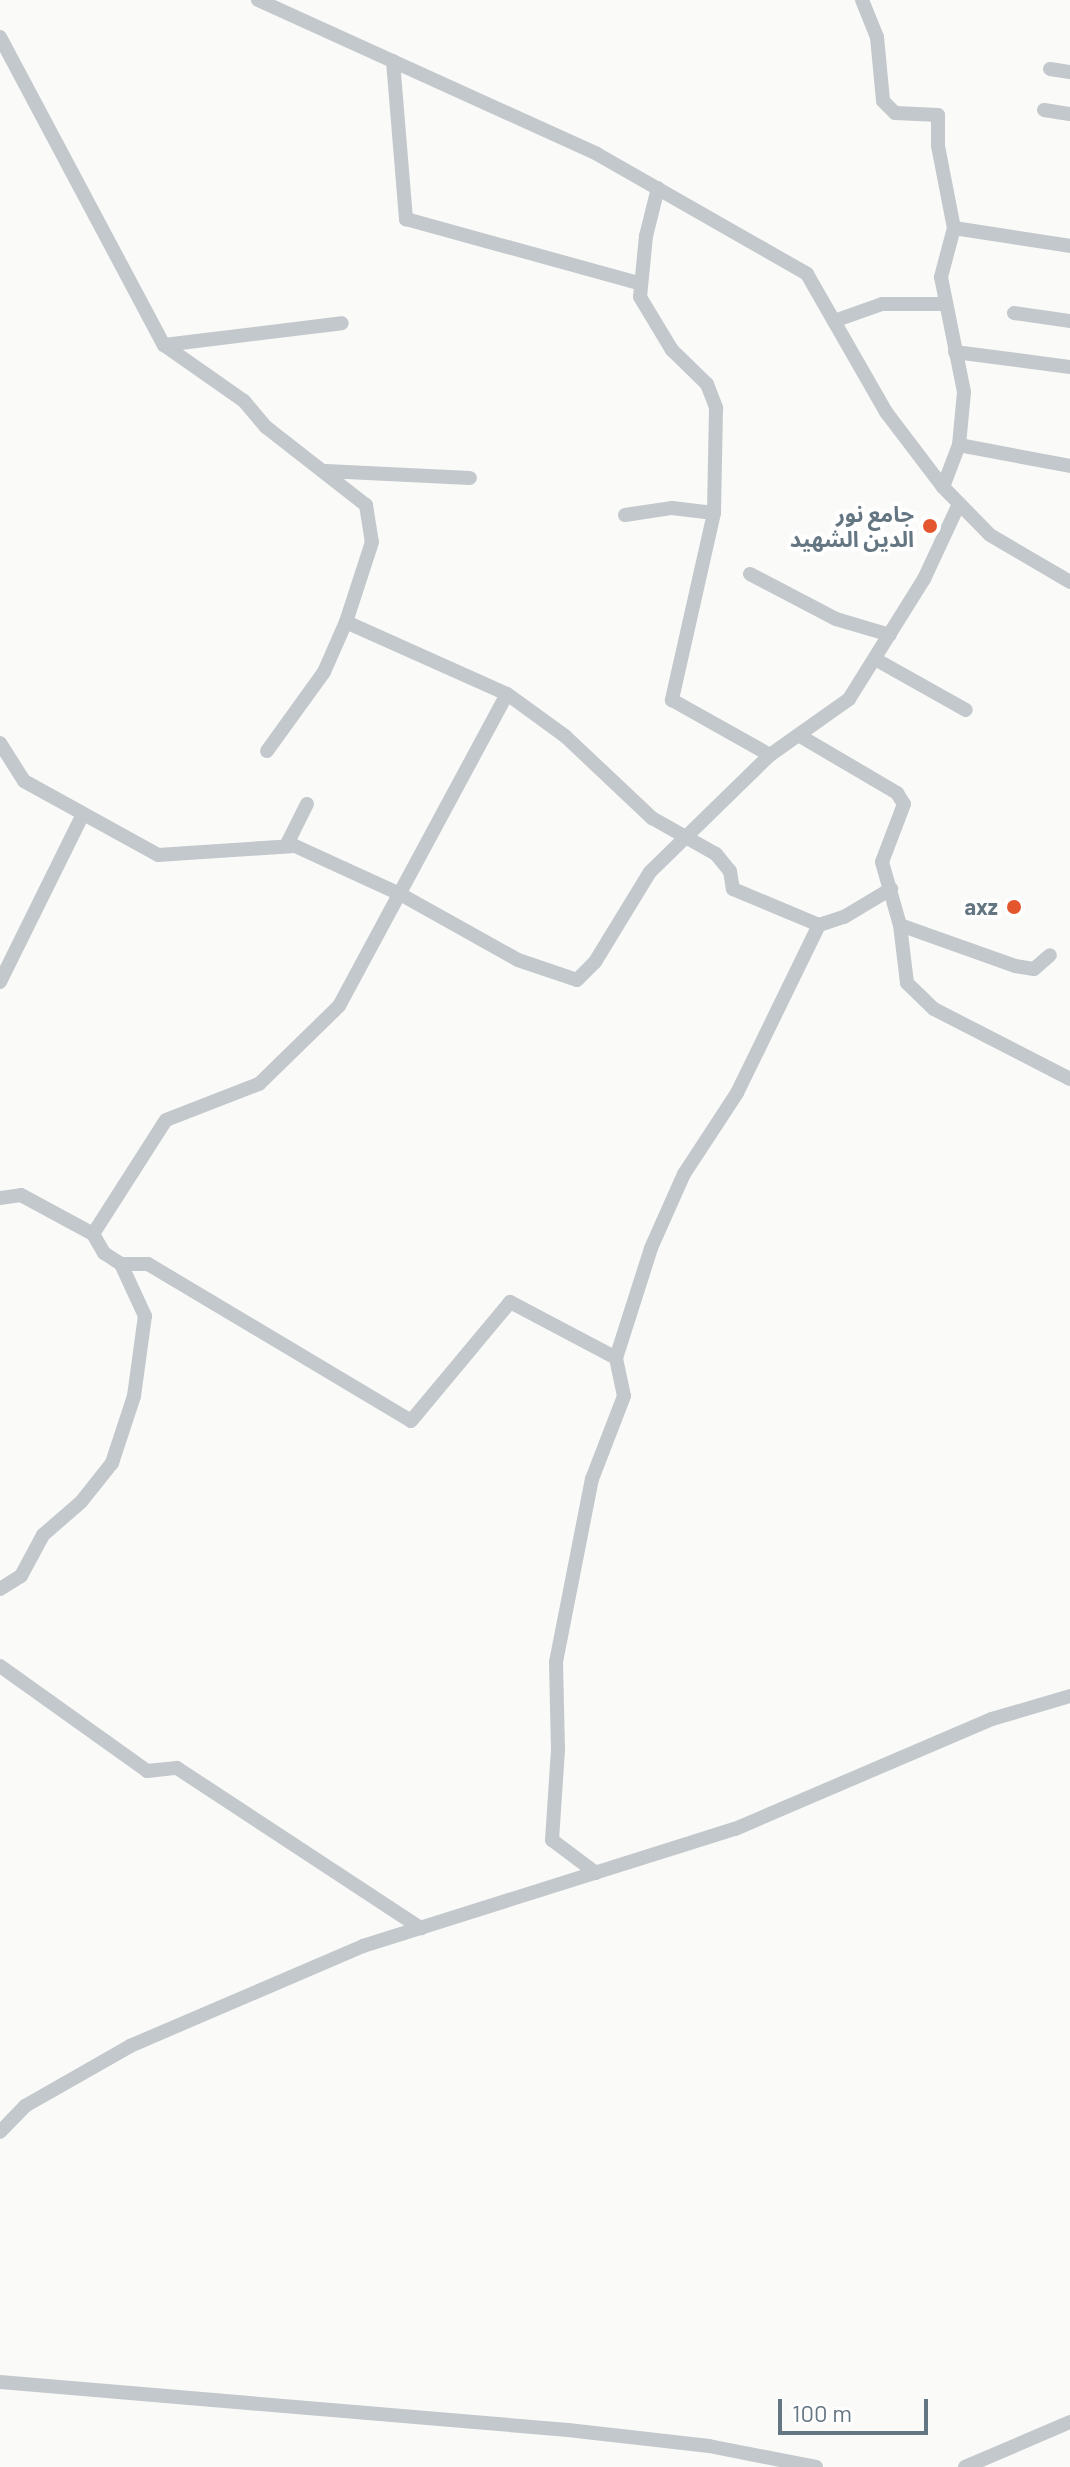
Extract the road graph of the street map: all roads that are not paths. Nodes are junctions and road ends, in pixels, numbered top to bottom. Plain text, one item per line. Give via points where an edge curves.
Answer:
1 (258, 0) edge
2 (862, 0) edge
3 (292, 8) edge
4 (0, 37) edge
5 (393, 61) junction
6 (1050, 69) dead end
7 (1070, 72) edge
8 (1044, 110) dead end
9 (1070, 114) edge
10 (658, 188) junction
11 (954, 228) junction
12 (1070, 246) edge
13 (638, 283) junction
14 (945, 304) junction
15 (1014, 313) dead end
16 (834, 321) junction
17 (1070, 321) edge
18 (342, 323) dead end
19 (164, 345) junction
20 (955, 352) junction
21 (1070, 367) edge
22 (959, 445) junction
23 (1070, 466) edge
24 (326, 471) junction
25 (470, 478) dead end
26 (943, 487) junction
27 (959, 504) junction
28 (714, 513) junction
29 (625, 515) dead end
30 (750, 574) dead end
31 (1070, 582) edge
32 (346, 622) junction
33 (890, 635) junction
34 (875, 659) junction
35 (507, 694) junction
36 (966, 710) dead end
37 (800, 736) junction
38 (0, 743) edge
39 (267, 751) dead end
40 (770, 755) junction
41 (307, 804) dead end
42 (83, 814) junction
43 (687, 838) junction
44 (286, 846) junction
45 (891, 889) junction
46 (400, 894) junction
47 (819, 925) junction
48 (900, 925) junction
49 (1050, 955) dead end
50 (0, 982) edge
51 (1070, 1079) edge
52 (0, 1198) edge
53 (93, 1234) junction
54 (121, 1264) junction
55 (616, 1358) junction
56 (0, 1589) edge
57 (0, 1666) edge
58 (1070, 1696) edge
59 (596, 1873) junction
60 (421, 1928) junction
61 (0, 2132) edge
62 (0, 2382) edge
63 (1070, 2422) edge
64 (816, 2467) edge
65 (965, 2467) edge

1 - 3 street
2 - 11 street via 877,37 883,101 895,113 938,115 938,146
3 - 5 street
4 - 19 street
5 - 10 street via 597,154
5 - 13 street via 406,219
6 - 7 street
8 - 9 street
10 - 13 street
10 - 16 street via 807,274
11 - 12 street
11 - 14 street via 941,277
13 - 28 street via 644,310 713,395
14 - 16 street via 882,304
14 - 20 street
15 - 17 street
16 - 26 street via 886,412
18 - 19 street
19 - 24 street via 244,401 266,427
20 - 21 street
20 - 22 street via 964,392
22 - 23 street
22 - 26 street
24 - 25 street
24 - 32 street via 366,505 372,542
26 - 27 street
27 - 31 street via 990,535
27 - 33 street
28 - 29 street via 672,508
28 - 40 street via 672,700
30 - 33 street via 836,619
32 - 35 street
32 - 39 street via 324,672
33 - 34 street
34 - 36 street
34 - 37 street via 849,699
35 - 43 street via 565,736 652,818
35 - 46 street
37 - 40 street
37 - 45 street via 897,793 904,804 882,862
38 - 42 street via 24,781
40 - 43 street
41 - 44 street
42 - 44 street via 158,855
42 - 50 street
43 - 46 street via 650,872 595,962 577,980 518,960
43 - 47 street via 716,854 730,871 733,889
44 - 46 street
45 - 47 street via 844,917
45 - 48 street
46 - 53 street via 339,1006 259,1084 166,1120
47 - 55 street via 737,1093 684,1174 651,1248
48 - 49 street via 1015,966 1034,969
48 - 51 street via 907,983 934,1009
52 - 53 street via 21,1195
53 - 54 street via 104,1253
54 - 55 street via 148,1264 411,1421 510,1302
54 - 56 street via 145,1316 134,1396 112,1463 81,1502 43,1535 21,1576
55 - 59 street via 624,1396 592,1479 556,1662 552,1840
57 - 60 street via 147,1771 177,1768
58 - 59 street via 992,1719 735,1829
59 - 60 street
60 - 61 street via 363,1946 130,2046 25,2106
62 - 64 street via 584,2432 709,2446
63 - 65 street

